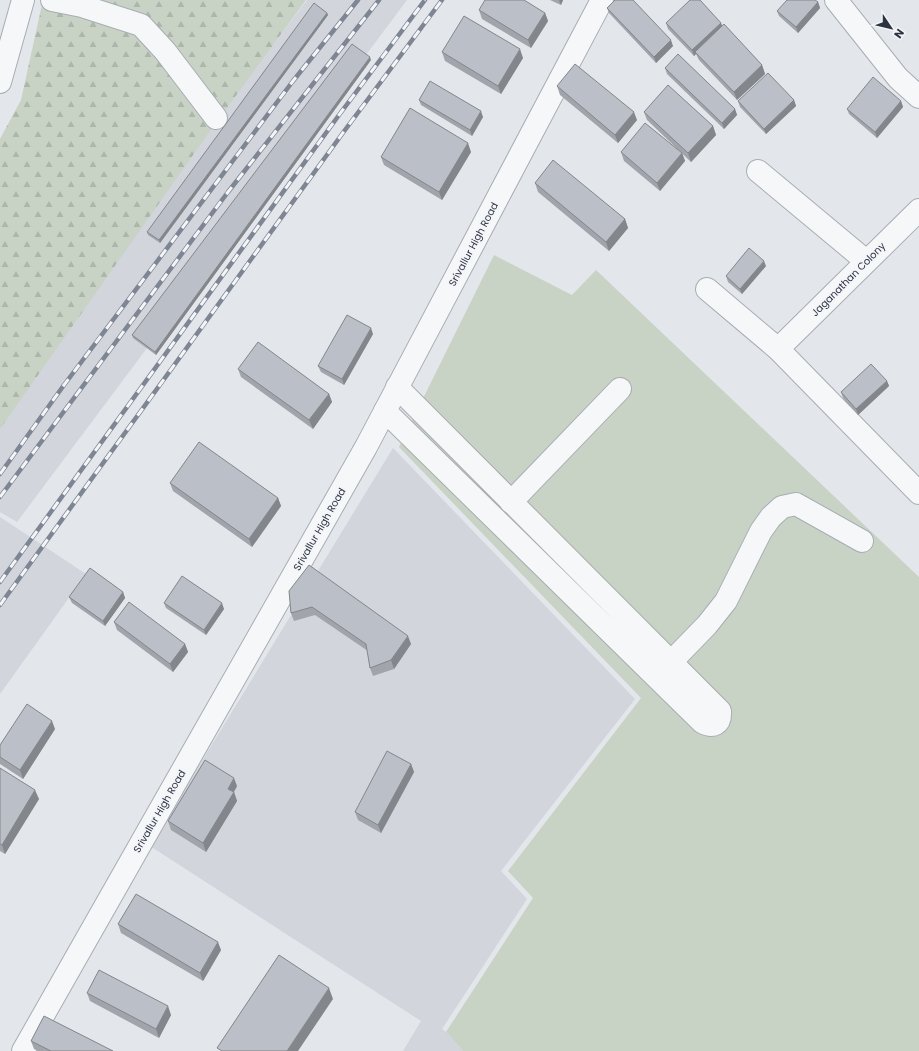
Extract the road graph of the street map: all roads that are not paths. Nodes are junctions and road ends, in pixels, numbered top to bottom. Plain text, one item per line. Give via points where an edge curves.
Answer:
1 (23, 0) edge
2 (52, 0) edge
3 (602, 0) edge
4 (836, 0) edge
5 (0, 82) edge
6 (919, 97) edge
7 (216, 118) dead end
8 (758, 171) dead end
9 (919, 210) edge
10 (866, 261) junction
11 (707, 289) dead end
12 (778, 349) junction
13 (397, 388) junction
14 (620, 389) dead end
15 (385, 411) junction
16 (919, 493) edge
17 (511, 502) junction
18 (862, 541) dead end
19 (671, 662) junction
20 (23, 1051) edge

1 - 5 street
2 - 7 street via 82,6 141,24
3 - 13 street, Srivallur High Road
4 - 6 street via 898,78
8 - 10 street
9 - 10 street, Jaganathan Colony
10 - 12 street, Jaganathan Colony
11 - 12 street
12 - 16 street
13 - 15 street, Srivallur High Road
13 - 17 street
14 - 17 street
15 - 19 street via 702,722 714,725 720,711
15 - 20 street, Srivallur High Road
17 - 19 street
18 - 19 street via 796,504 782,507 761,531 726,602

